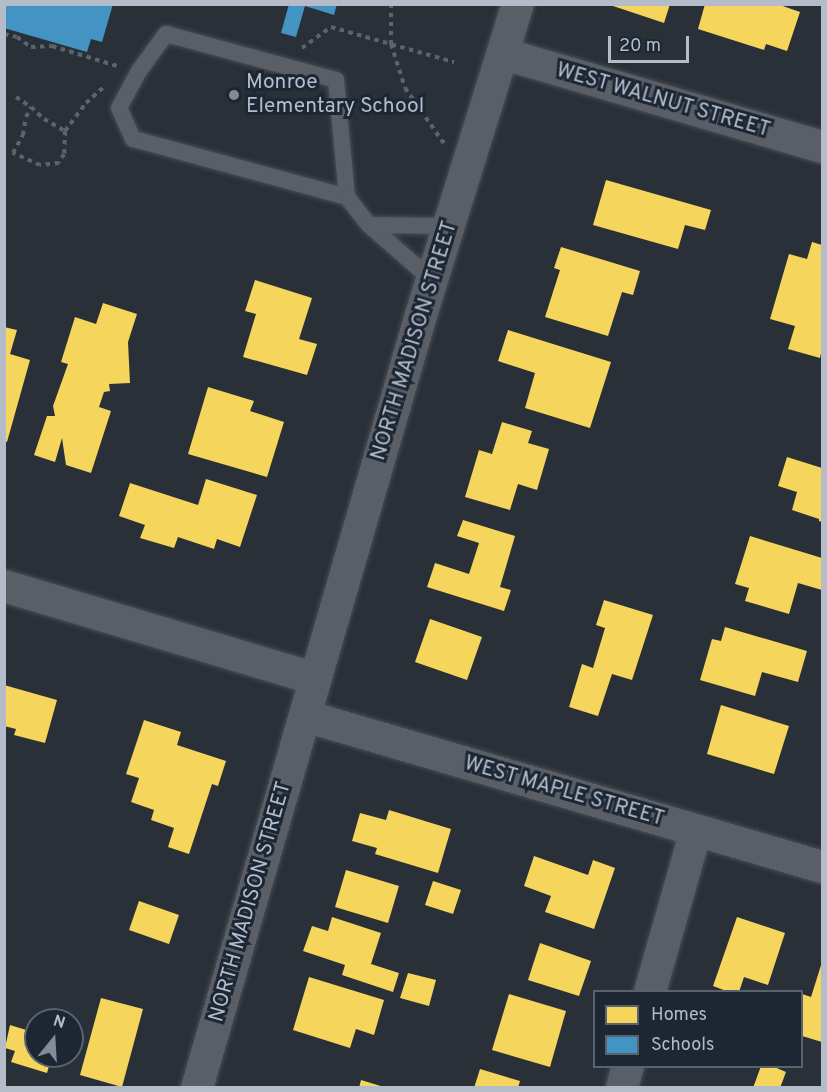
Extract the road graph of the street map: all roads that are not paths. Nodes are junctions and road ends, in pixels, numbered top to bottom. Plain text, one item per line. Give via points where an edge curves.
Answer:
1 (518, 4) edge
2 (504, 54) junction
3 (822, 147) edge
4 (347, 197) junction
5 (369, 225) junction
6 (449, 226) junction
7 (432, 280) junction
8 (4, 586) edge
9 (315, 679) junction
10 (305, 716) junction
11 (696, 831) junction
12 (822, 867) edge
13 (651, 990) edge
14 (627, 1068) edge
15 (197, 1088) edge
16 (622, 1088) edge

1 - 2 street, NORTH MADISON STREET
2 - 3 street, WEST WALNUT STREET
2 - 6 street, NORTH MADISON STREET
4 - 4 lane via 336,80 166,34 119,108 134,139
4 - 5 lane
5 - 6 lane
5 - 7 lane
6 - 7 street, NORTH MADISON STREET
7 - 9 street, NORTH MADISON STREET
8 - 9 street
9 - 10 street, NORTH MADISON STREET
10 - 11 street, WEST MAPLE STREET
10 - 15 street, NORTH MADISON STREET
11 - 12 street, WEST MAPLE STREET
11 - 13 street
14 - 16 street

